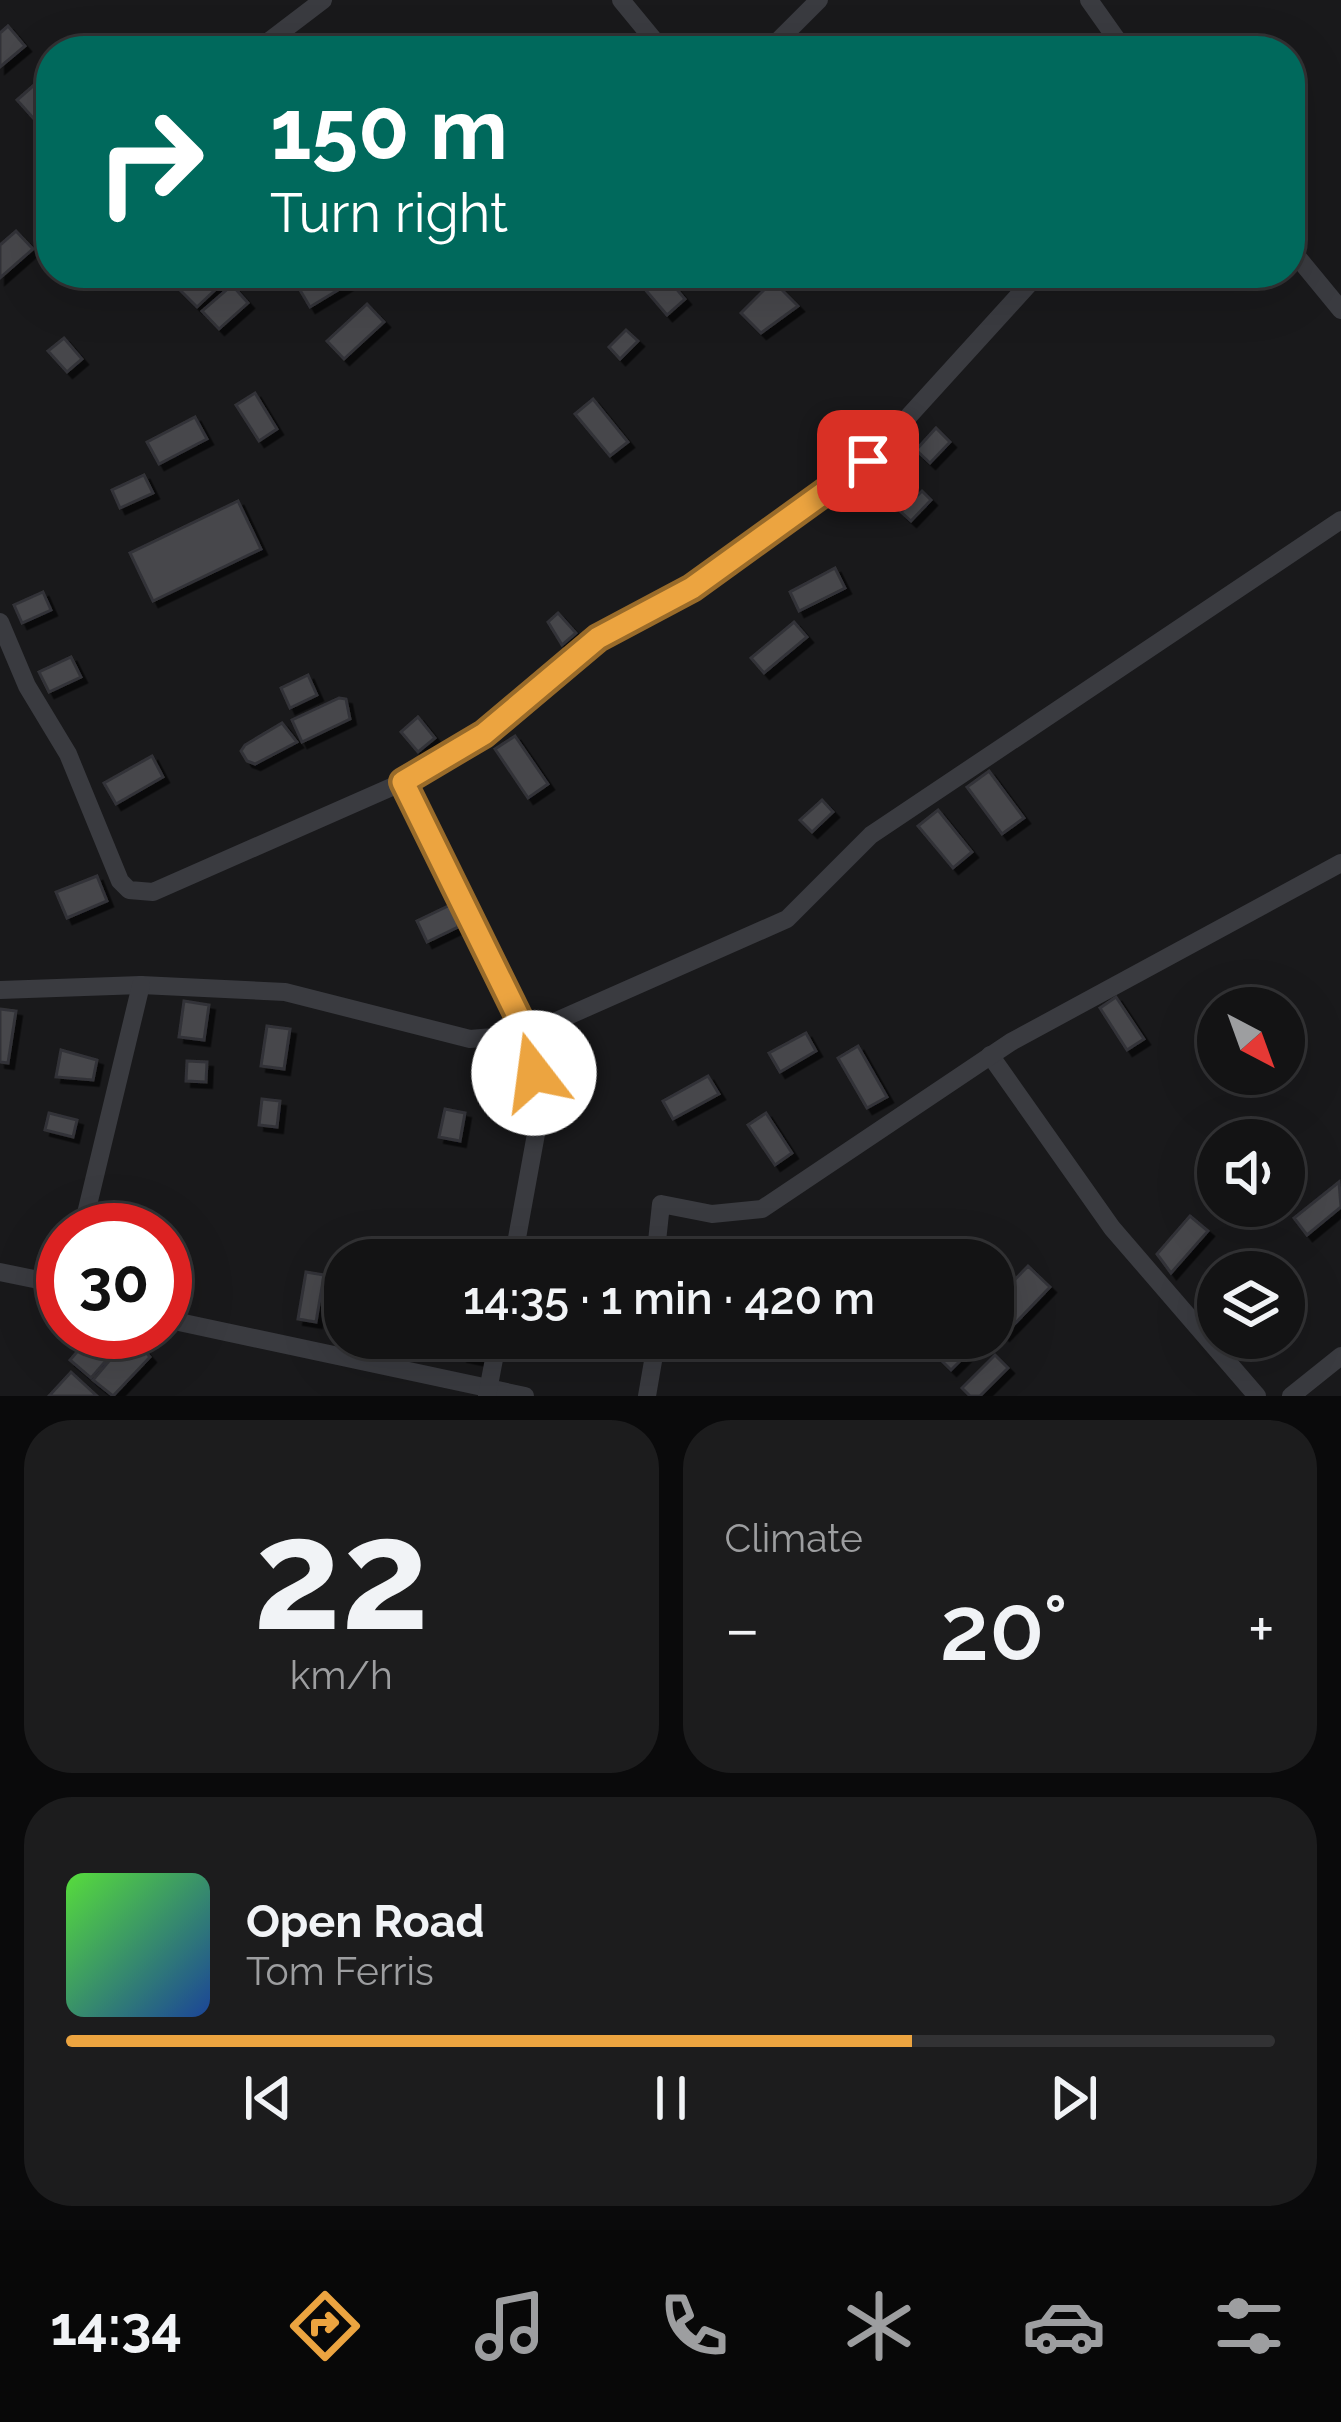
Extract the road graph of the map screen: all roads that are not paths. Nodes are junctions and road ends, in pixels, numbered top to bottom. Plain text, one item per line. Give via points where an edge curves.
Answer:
1 (323, 0) edge
2 (621, 0) edge
3 (819, 0) edge
4 (1089, 0) edge
5 (276, 36) edge
6 (651, 36) edge
7 (783, 36) edge
8 (1115, 36) edge
9 (1305, 266) edge
10 (1026, 288) edge
11 (1341, 310) edge
12 (1341, 520) edge
13 (0, 622) edge
14 (403, 782) junction
15 (1341, 863) edge
16 (141, 985) junction
17 (0, 990) edge
18 (527, 1034) junction
19 (990, 1055) junction
20 (89, 1203) edge
21 (517, 1239) edge
22 (658, 1239) edge
23 (0, 1272) edge
24 (36, 1279) edge
25 (192, 1325) edge
26 (1341, 1356) edge
27 (494, 1359) edge
28 (653, 1359) edge
29 (488, 1391) edge
30 (525, 1396) edge
31 (647, 1396) edge
32 (1257, 1396) edge
33 (1291, 1396) edge

1 - 5 street
2 - 6 street
3 - 7 street
4 - 8 street
9 - 11 street
10 - 14 street via 844,481 692,588 598,638 484,734
12 - 18 street via 871,836 787,919
13 - 14 street via 129,890 153,892
14 - 18 street
15 - 19 street
16 - 17 street
16 - 18 street via 285,992 470,1039
16 - 20 street
18 - 21 street via 540,1112
19 - 22 street via 762,1209 712,1214 661,1204
19 - 32 street via 1112,1228
23 - 24 street
25 - 29 street
26 - 33 street
27 - 29 street
28 - 31 street
29 - 30 street

